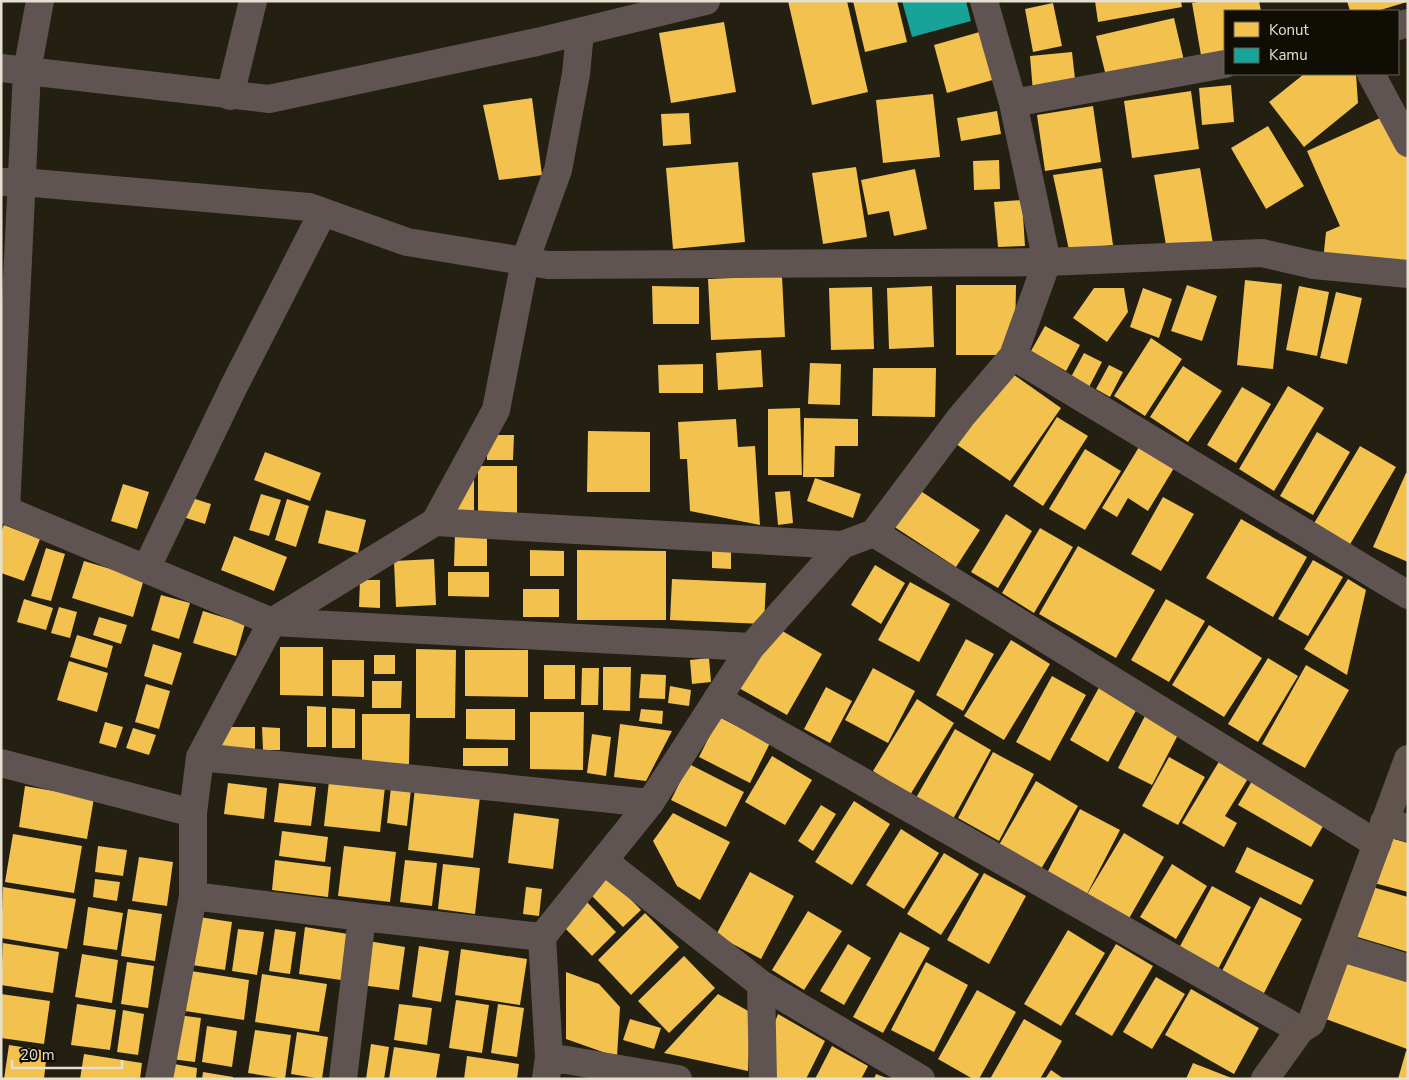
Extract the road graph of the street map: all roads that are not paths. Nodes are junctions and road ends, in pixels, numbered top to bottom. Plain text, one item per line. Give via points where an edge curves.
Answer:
1 (40, 1) edge
2 (253, 1) edge
3 (706, 1) edge
4 (984, 1) edge
5 (580, 32) junction
6 (1224, 64) edge
7 (14, 70) edge
8 (1372, 75) edge
9 (230, 96) junction
10 (1013, 103) junction
11 (1408, 143) edge
12 (12, 182) edge
13 (323, 212) junction
14 (525, 261) junction
15 (1047, 262) junction
16 (1408, 274) edge
17 (1012, 356) junction
18 (3, 509) edge
19 (435, 522) junction
20 (874, 534) junction
21 (842, 545) junction
22 (146, 569) junction
23 (1408, 594) edge
24 (272, 622) junction
25 (751, 647) junction
26 (717, 699) junction
27 (200, 757) junction
28 (1408, 759) edge
29 (1, 763) edge
30 (650, 803) junction
31 (193, 813) junction
32 (1390, 832) edge
33 (604, 861) junction
34 (193, 896) junction
35 (362, 917) junction
36 (542, 937) junction
37 (1338, 947) junction
38 (1408, 968) edge
39 (761, 984) junction
40 (1300, 1030) junction
41 (548, 1068) edge
42 (159, 1079) edge
43 (343, 1079) edge
44 (678, 1079) edge
45 (763, 1079) edge
46 (921, 1079) edge
47 (1265, 1079) edge

1 - 7 street
2 - 9 street
3 - 5 street
4 - 10 street
5 - 9 street via 269,99
5 - 14 street via 576,74 558,170
6 - 10 street
7 - 9 street
7 - 12 street
8 - 11 street
10 - 15 street
12 - 13 street via 309,206
12 - 18 street
13 - 14 street via 407,242
13 - 22 street
14 - 15 street via 548,265
14 - 19 street via 496,410
15 - 16 street via 1262,253 1314,264
15 - 17 street
17 - 20 street via 961,417
17 - 23 street
18 - 22 street
19 - 21 street
19 - 24 street
20 - 21 street
20 - 32 street
21 - 25 street
22 - 24 street
24 - 25 street
24 - 27 street
25 - 26 street
26 - 30 street
26 - 40 street
27 - 30 street
27 - 31 street
28 - 32 main road
29 - 31 street
30 - 33 street
31 - 34 street
32 - 37 main road
33 - 36 street
33 - 39 street
34 - 35 street
34 - 42 street
35 - 36 street
35 - 43 street
36 - 41 street
37 - 38 street
37 - 40 main road via 1311,1023
39 - 45 street
39 - 46 street
40 - 47 main road
41 - 44 street

